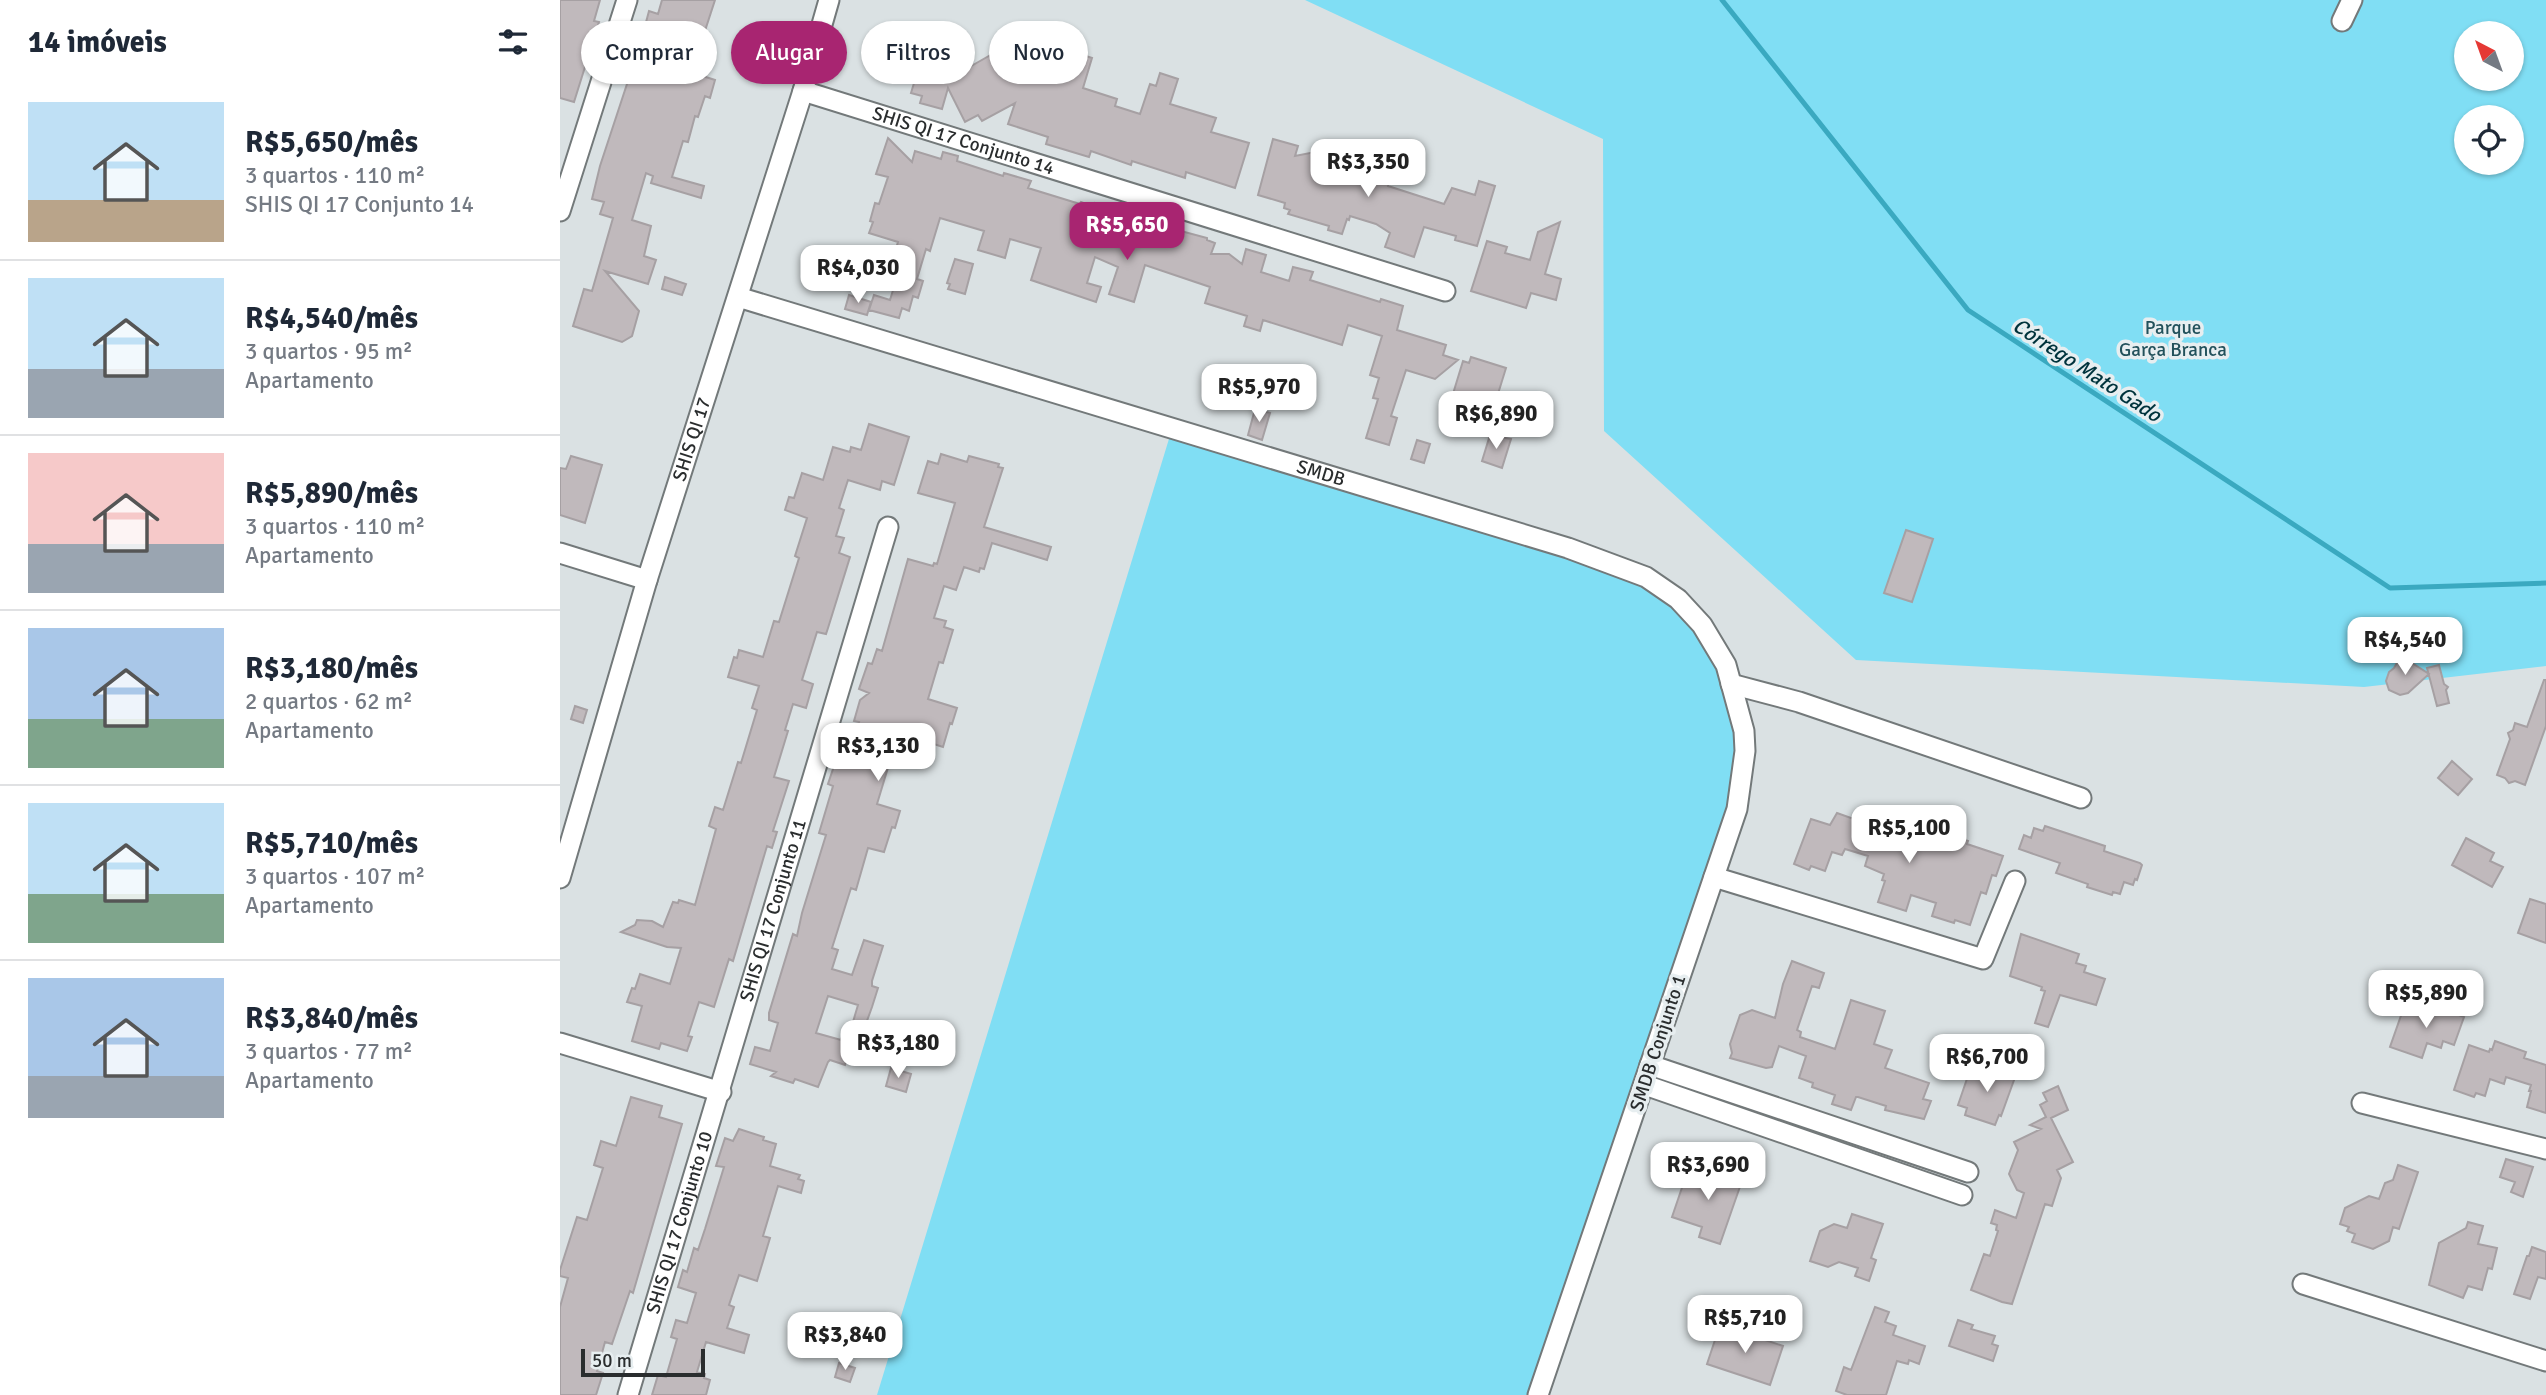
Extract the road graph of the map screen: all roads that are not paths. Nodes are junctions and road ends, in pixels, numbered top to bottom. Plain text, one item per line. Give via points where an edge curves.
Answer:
1 (627, 0) edge
2 (829, 0) edge
3 (2352, 0) edge
4 (2343, 21) dead end
5 (803, 90) junction
6 (560, 212) edge
7 (1446, 291) dead end
8 (738, 296) junction
9 (888, 527) dead end
10 (560, 553) edge
11 (648, 580) junction
12 (1731, 684) junction
13 (2081, 798) dead end
14 (1737, 809) joint
15 (1714, 877) junction
16 (560, 878) edge
17 (2015, 881) dead end
18 (560, 1043) edge
19 (1650, 1065) junction
20 (1645, 1085) junction
21 (721, 1092) junction
22 (2362, 1103) dead end
23 (2546, 1149) edge
24 (1968, 1172) dead end
25 (1962, 1195) dead end
26 (2303, 1284) dead end
27 (2546, 1361) edge
28 (628, 1395) edge
29 (1538, 1395) edge

1 - 6 street
2 - 5 street, SHIS QI 17
3 - 4 street
5 - 7 street, SHIS QI 17 Conjunto 14
5 - 8 street, SHIS QI 17
8 - 11 street, SHIS QI 17
8 - 12 street, SMDB via 1568,548 1646,577 1678,599 1702,625 1726,665
9 - 21 street, SHIS QI 17 Conjunto 11
10 - 11 street
11 - 16 street, SHIS QI 17
12 - 13 street via 1799,702
12 - 14 street, SMDB via 1745,751
14 - 15 street, SMDB Conjunto 1
15 - 17 street via 1983,959
15 - 19 street, SMDB Conjunto 1
18 - 21 street
19 - 20 street, SMDB Conjunto 1
19 - 24 street
20 - 25 street
20 - 29 street, SMDB Conjunto 1
21 - 28 street, SHIS QI 17 Conjunto 10
22 - 23 street
26 - 27 street

